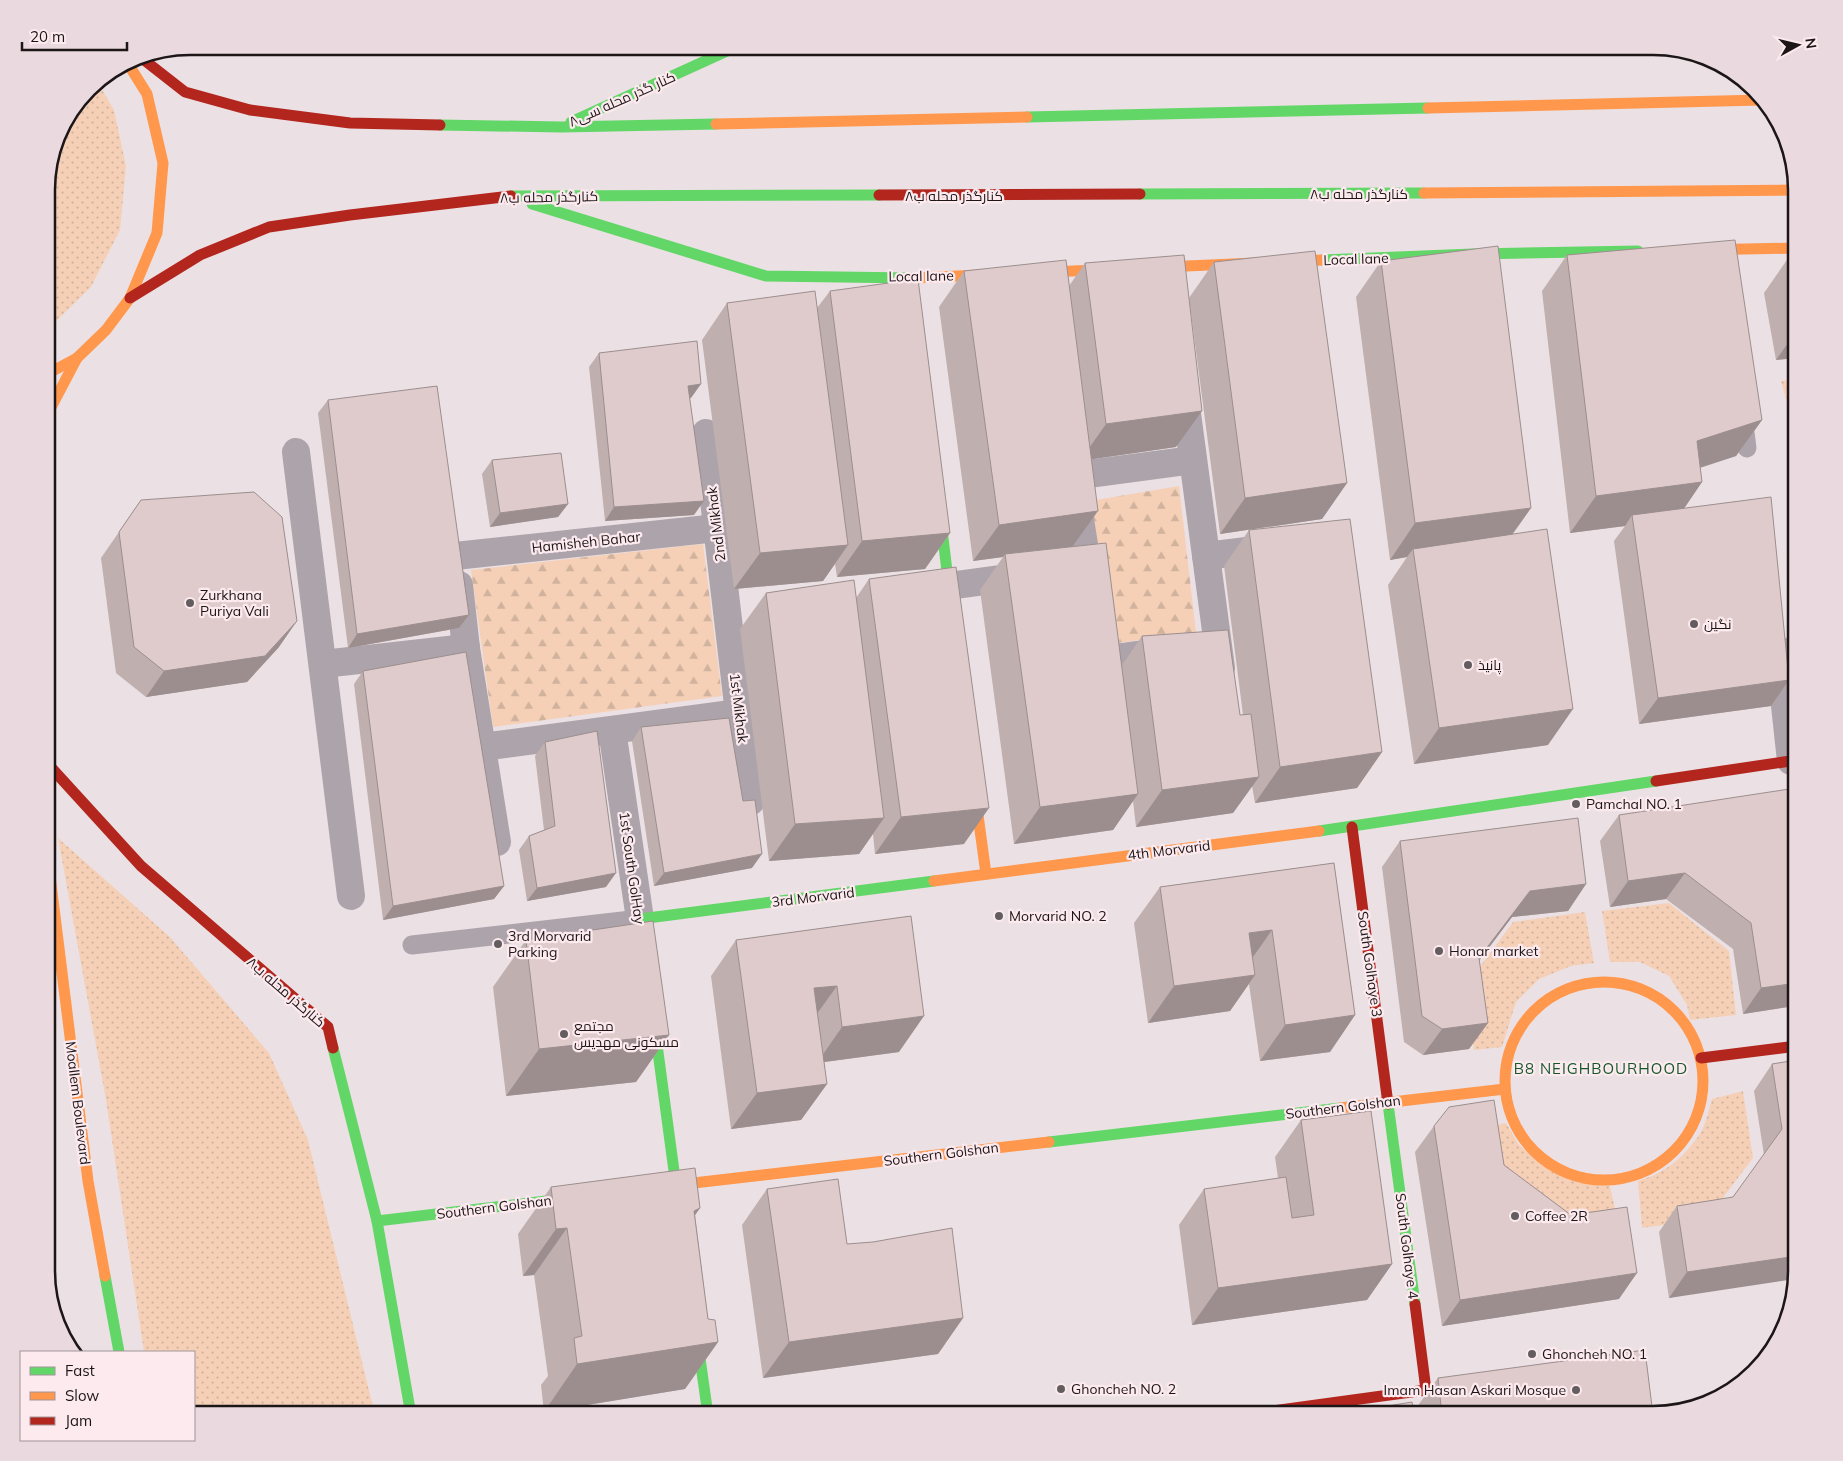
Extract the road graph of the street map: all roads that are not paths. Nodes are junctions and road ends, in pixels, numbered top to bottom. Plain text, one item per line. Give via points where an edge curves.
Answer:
1 (718, 55) edge
2 (147, 62) edge
3 (131, 69) edge
4 (1753, 100) edge
5 (561, 126) junction
6 (1788, 190) edge
7 (507, 196) junction
8 (1788, 248) edge
9 (1721, 250) junction
10 (1652, 251) edge
11 (1682, 251) edge
12 (1724, 269) edge
13 (130, 298) junction
14 (77, 358) junction
15 (55, 370) edge
16 (1183, 380) edge
17 (55, 400) edge
18 (1741, 401) edge
19 (706, 433) dead end
20 (1748, 448) edge
21 (296, 452) dead end
22 (1193, 460) junction
23 (938, 489) edge
24 (717, 528) junction
25 (1295, 545) edge
26 (1206, 556) junction
27 (1088, 567) junction
28 (948, 586) junction
29 (900, 593) edge
30 (756, 612) dead end
31 (952, 615) edge
32 (727, 616) junction
33 (1776, 625) edge
34 (1201, 646) junction
35 (466, 648) junction
36 (323, 664) junction
37 (1224, 692) edge
38 (739, 714) junction
39 (1788, 715) edge
40 (612, 730) junction
41 (482, 747) junction
42 (1788, 761) edge
43 (55, 773) edge
44 (973, 778) edge
45 (751, 801) edge
46 (1352, 826) junction
47 (497, 842) edge
48 (986, 874) junction
49 (351, 896) dead end
50 (640, 919) junction
51 (55, 922) edge
52 (412, 945) dead end
53 (646, 968) edge
54 (652, 1008) edge
55 (1788, 1047) edge
56 (1701, 1058) junction
57 (1505, 1089) junction
58 (1388, 1101) junction
59 (675, 1185) junction
60 (646, 1189) edge
61 (586, 1196) edge
62 (377, 1221) junction
63 (681, 1223) edge
64 (695, 1319) edge
65 (119, 1351) edge
66 (409, 1406) edge
67 (707, 1406) edge
68 (1309, 1406) edge

1 - 5 street, کنار گذر محله سی۸
2 - 5 street via 186,92 250,110 350,124
3 - 13 street via 147,94 163,163 157,233
4 - 5 street
6 - 7 street, کنارگذر محله ب۸
7 - 10 street, Local lane via 766,276 914,282 1474,254
7 - 13 street, کنارگذر محله ب۸ via 269,227 200,254
8 - 9 street
9 - 11 street
9 - 12 lane
13 - 14 street via 106,330
14 - 15 street
14 - 17 street
16 - 22 street
18 - 20 lane
19 - 24 street, 2nd Mikhak
21 - 36 street
22 - 26 street
22 - 27 street via 1073,476
23 - 28 street
24 - 32 street, 2nd Mikhak
24 - 35 street, Hamisheh Bahar via 454,543
25 - 26 street
26 - 34 street
27 - 28 street
27 - 34 street via 1100,660
28 - 29 street
28 - 31 street
30 - 32 street
32 - 38 street, 1st Mikhak
33 - 39 street
34 - 37 street
35 - 36 street
35 - 41 street
36 - 49 street
38 - 40 street
38 - 45 street, 1st Mikhak
40 - 41 street
40 - 50 street, 1st South GolHay
41 - 47 street
42 - 46 street, 4th Morvarid
43 - 62 street, کنارگذر محله ب۸ via 140,866 328,1027
44 - 48 street
46 - 48 street, 4th Morvarid
46 - 58 street, South Golhaye 3
48 - 50 street, 3rd Morvarid
50 - 52 lane
50 - 53 street, 1st South GolHay
51 - 65 street, Moallem Boulevard via 88,1181
54 - 59 street
55 - 56 street
56 - 57 street via 1689,1029 1668,1004 1640,987 1608,980 1576,984 1546,998 1523,1022 1508,1051
56 - 57 street via 1704,1093 1694,1125 1675,1152 1648,1171 1616,1180 1583,1179 1552,1166 1527,1145 1510,1116
57 - 58 street, Southern Golshan
58 - 59 street, Southern Golshan
58 - 68 street, South Golhaye 4 via 1426,1390
59 - 60 street, Southern Golshan
59 - 63 street
61 - 62 street, Southern Golshan
62 - 66 street, کنارگذر محله ب۸
64 - 67 street

